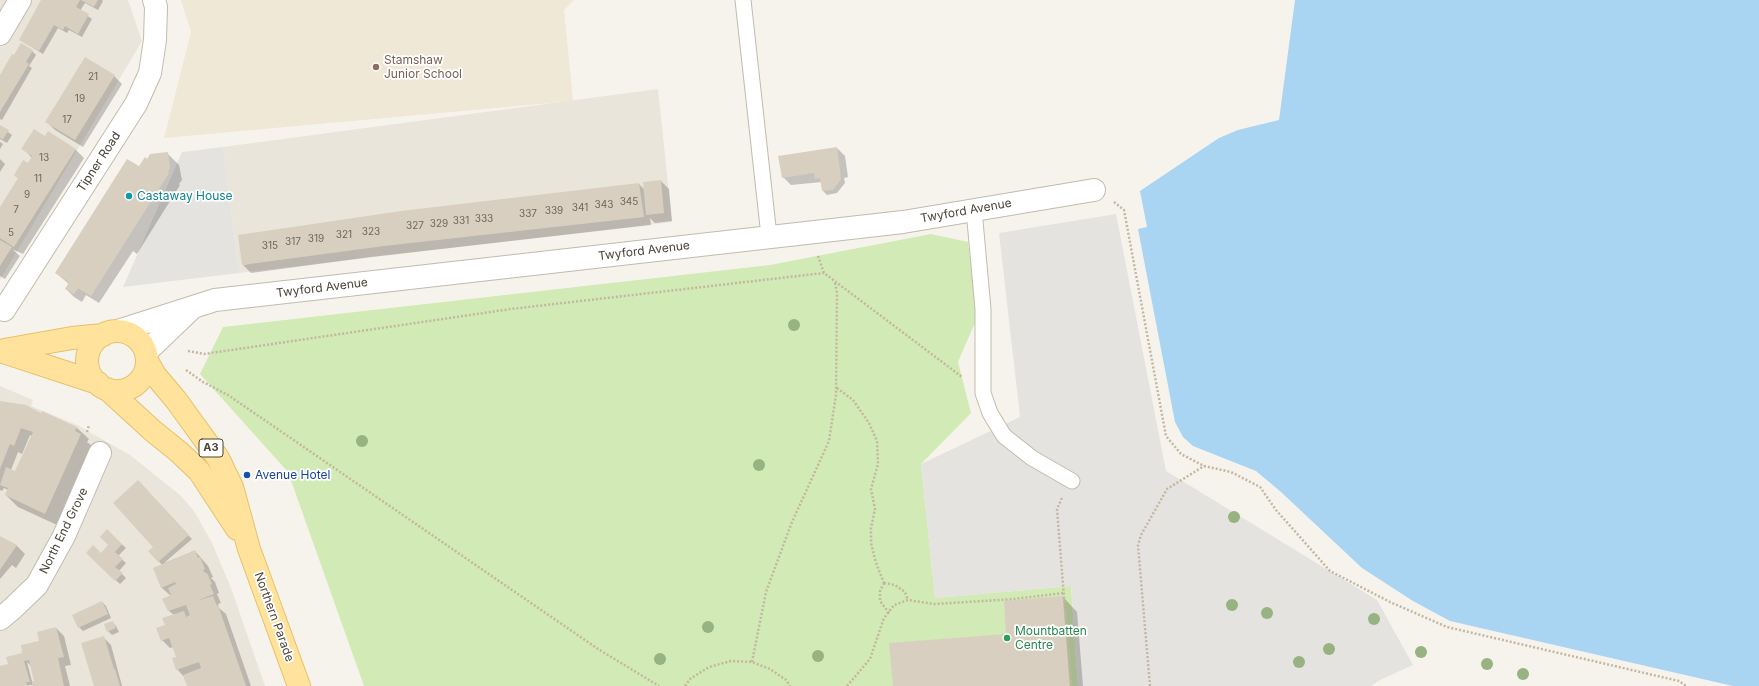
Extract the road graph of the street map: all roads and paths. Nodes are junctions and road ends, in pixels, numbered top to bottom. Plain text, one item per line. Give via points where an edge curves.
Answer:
1 (20, 0) edge
2 (154, 0) edge
3 (743, 0) edge
4 (0, 34) edge
5 (1094, 190) dead end
6 (974, 210) junction
7 (1124, 210) dead end
8 (769, 236) junction
9 (818, 255) dead end
10 (824, 273) junction
11 (835, 282) junction
12 (194, 306) junction
13 (4, 310) dead end
14 (110, 333) junction
15 (0, 351) edge
16 (188, 351) dead end
17 (146, 357) junction
18 (185, 370) dead end
19 (103, 386) junction
20 (836, 388) junction
21 (983, 393) junction
22 (100, 452) dead end
23 (1204, 466) junction
24 (1072, 481) joint
25 (249, 549) junction
26 (884, 583) junction
27 (1063, 593) junction
28 (908, 600) junction
29 (889, 613) junction
30 (0, 619) edge
31 (752, 662) junction
32 (299, 686) edge
33 (660, 686) edge
34 (685, 686) edge
35 (790, 686) edge
36 (847, 686) edge
37 (1071, 686) edge
38 (1150, 686) edge
39 (1686, 686) edge

1 - 4 street
2 - 13 street, Tipner Road via 155,40 150,73 136,104
3 - 8 lane
5 - 6 street, Twyford Avenue
6 - 8 street, Twyford Avenue via 903,222
6 - 21 lane via 982,308
7 - 23 path via 1166,436 1181,454
8 - 12 street, Twyford Avenue via 215,300
9 - 10 path
10 - 11 path
10 - 16 path via 511,309 204,354
11 - 20 path
11 - 21 path
12 - 14 street, Twyford Avenue
12 - 17 street, Twyford Avenue
14 - 15 main road, A3
14 - 17 main road via 127,333 135,337 142,344
14 - 19 main road via 90,349 88,358 92,376
15 - 19 main road, A3
17 - 19 main road via 145,370 141,379 134,385 117,390
17 - 25 main road, A3 via 155,375 218,458 232,487
18 - 33 path via 228,395 598,648
19 - 25 main road, A3 via 199,471
20 - 26 path via 853,400 869,423 877,441 878,464 871,489 876,509 871,528 871,543
20 - 31 path via 829,441 792,522 766,592
21 - 24 lane via 990,413 1004,436 1032,458
22 - 30 street, North End Grove via 64,536 37,585
23 - 38 path via 1167,489 1138,545
23 - 39 path via 1231,472 1260,487 1276,510 1330,571 1390,602 1447,627 1679,681
24 - 27 path via 1057,509
25 - 32 main road, Northern Parade / A3
26 - 28 path via 895,585 905,592
26 - 29 path via 880,591 880,601
27 - 28 path via 934,604
27 - 37 path
28 - 29 path via 894,606
29 - 36 path via 884,618 870,659
31 - 34 path via 731,661 709,667 690,679
31 - 35 path via 770,669

